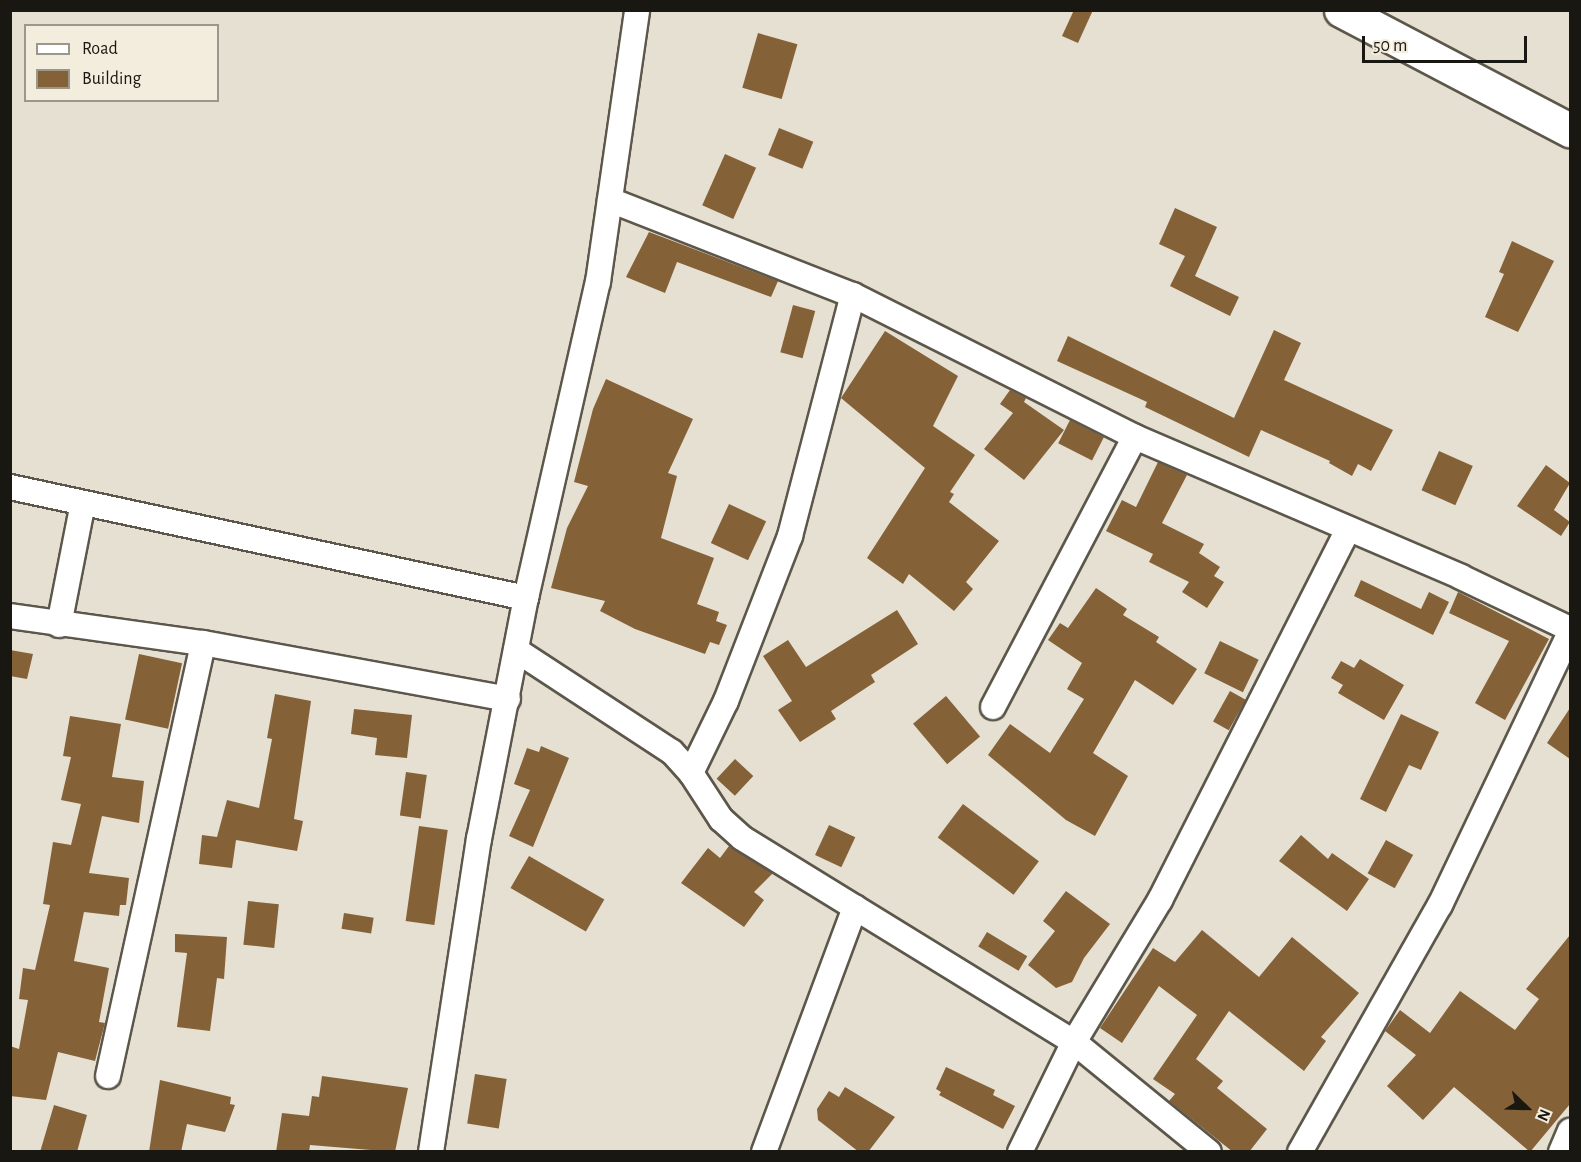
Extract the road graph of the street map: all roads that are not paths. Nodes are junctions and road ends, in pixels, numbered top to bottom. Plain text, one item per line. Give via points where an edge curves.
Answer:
1 (637, 10) edge
2 (1341, 10) edge
3 (1570, 130) edge
4 (610, 200) junction
5 (853, 295) junction
6 (1136, 437) junction
7 (10, 487) edge
8 (83, 503) junction
9 (1348, 530) junction
10 (526, 598) junction
11 (10, 616) edge
12 (59, 625) junction
13 (1570, 631) edge
14 (203, 643) junction
15 (516, 651) junction
16 (508, 699) junction
17 (993, 707) dead end
18 (691, 773) junction
19 (855, 907) junction
20 (1074, 1042) junction
21 (108, 1076) dead end
22 (1570, 1131) edge
23 (431, 1152) edge
24 (764, 1152) edge
25 (1020, 1152) edge
26 (1209, 1152) edge
27 (1300, 1152) edge
28 (1561, 1152) edge

1 - 4 street
2 - 3 highway
4 - 5 street
4 - 10 street via 598,282
5 - 6 street
5 - 18 street via 790,536 726,701
6 - 9 street
6 - 17 street
7 - 8 street
8 - 10 street
8 - 12 street
9 - 13 street via 1461,577
9 - 20 street via 1160,900
10 - 15 street
11 - 12 street
12 - 14 street
13 - 27 street via 1440,906
14 - 16 street
14 - 21 street
15 - 16 street
15 - 18 street via 672,753
16 - 23 street via 479,839
18 - 19 street via 721,819 742,838
19 - 20 street
19 - 24 street
20 - 25 street
20 - 26 street
22 - 28 street

